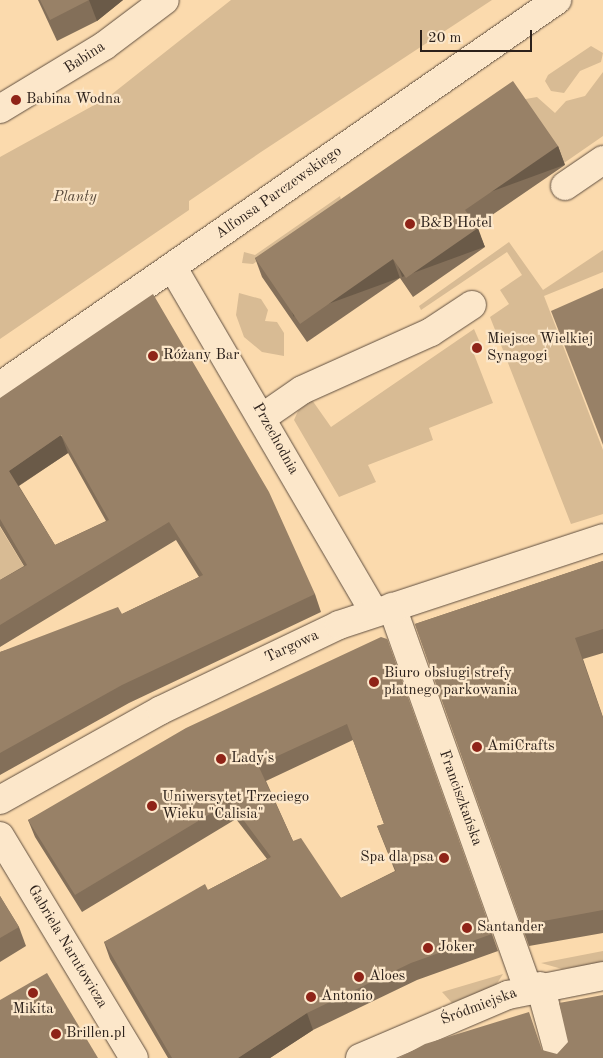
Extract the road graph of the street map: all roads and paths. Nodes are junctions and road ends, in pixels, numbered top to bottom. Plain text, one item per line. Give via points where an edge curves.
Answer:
1 (165, 0) edge
2 (557, 0) edge
3 (0, 109) edge
4 (603, 160) edge
5 (565, 186) dead end
6 (172, 268) junction
7 (472, 305) dead end
8 (0, 386) edge
9 (263, 417) junction
10 (603, 538) edge
11 (383, 610) junction
12 (0, 800) edge
13 (0, 836) edge
14 (603, 976) edge
15 (534, 988) junction
16 (134, 1058) edge
17 (360, 1058) edge
18 (560, 1058) edge

1 - 3 street, Babina via 104,46
2 - 6 street, Alfonsa Parczewskiego
4 - 5 street
6 - 8 street, Alfonsa Parczewskiego
6 - 9 street, Przechodnia
7 - 9 street via 431,332 302,390
9 - 11 street, Przechodnia
10 - 11 street, Targowa
11 - 12 street, Targowa via 178,702
11 - 15 street, Franciszkańska
13 - 16 street, Gabriela Narutowicza
14 - 15 street, Śródmiejska
15 - 17 street, Śródmiejska
15 - 18 street, Franciszkańska

